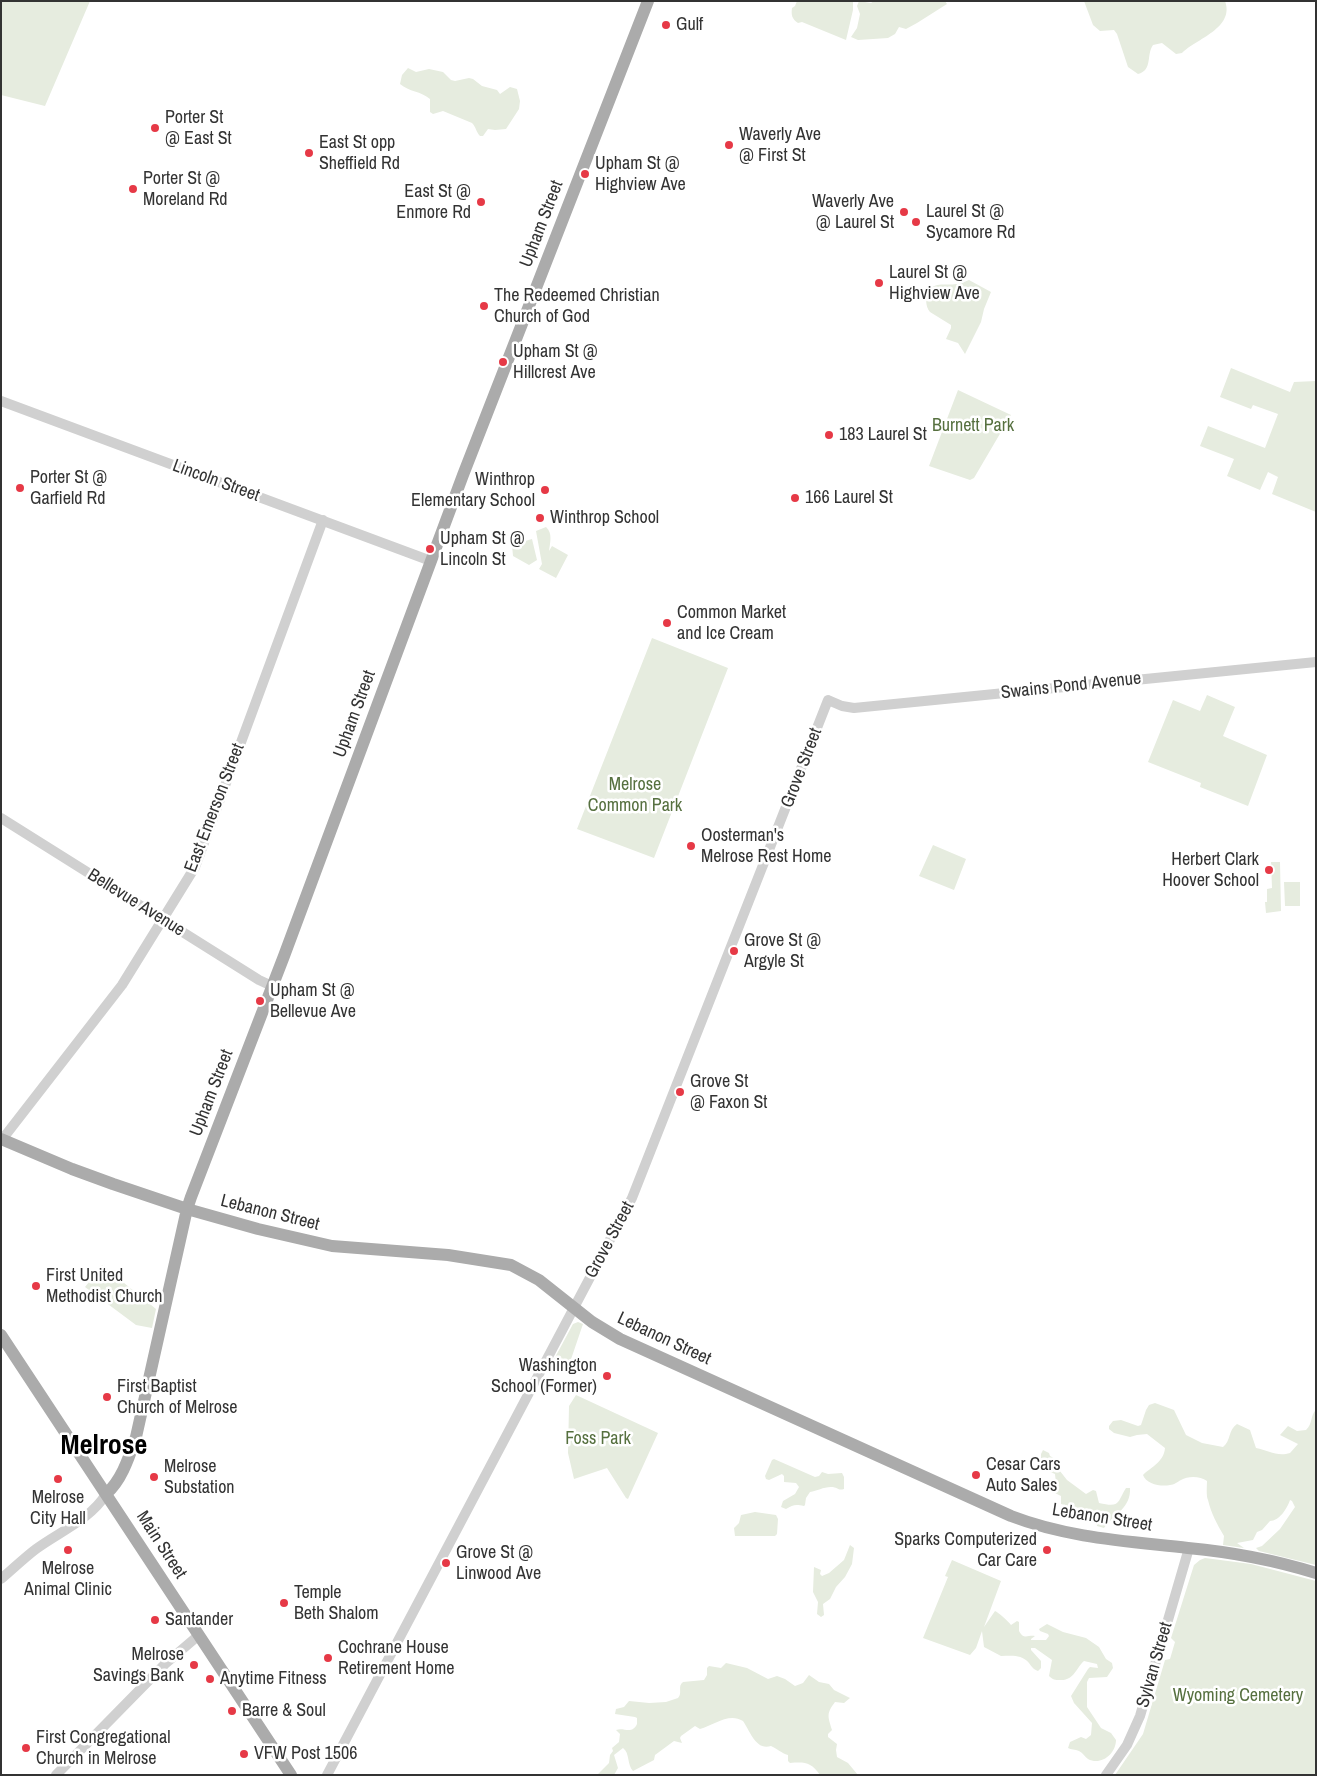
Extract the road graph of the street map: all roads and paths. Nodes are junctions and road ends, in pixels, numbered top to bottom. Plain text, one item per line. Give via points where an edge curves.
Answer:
1 (648, 1) edge
2 (1, 401) edge
3 (323, 520) junction
4 (431, 561) junction
5 (1316, 662) edge
6 (828, 700) joint
7 (1, 818) edge
8 (163, 920) junction
9 (272, 986) junction
10 (2, 1140) edge
11 (187, 1209) junction
12 (574, 1308) junction
13 (1, 1335) edge
14 (106, 1494) junction
15 (1189, 1548) junction
16 (1316, 1573) edge
17 (1, 1579) edge
18 (199, 1635) junction
19 (56, 1775) edge
20 (290, 1775) edge
21 (325, 1775) edge
22 (1106, 1775) edge

1 - 4 main road, Upham Street
2 - 3 street, Lincoln Street
3 - 4 street, Lincoln Street
3 - 8 street, East Emerson Street via 198,860
4 - 9 main road, Upham Street
5 - 6 street, Swains Pond Avenue via 854,708
6 - 12 street, Grove Street via 632,1198
7 - 8 street, Bellevue Avenue
8 - 9 street, Bellevue Avenue
8 - 10 street, East Emerson Street via 122,985
9 - 11 main road, Upham Street
10 - 11 main road, Lebanon Street via 72,1169
11 - 12 main road, Lebanon Street via 332,1246 448,1255 508,1264 539,1280
11 - 14 main road, Upham Street via 140,1422 117,1481
12 - 15 main road, Lebanon Street via 636,1347 1011,1516 1072,1534
12 - 21 street, Grove Street
13 - 14 main road, Main Street
14 - 17 street via 100,1504 36,1549
14 - 18 main road, Main Street
15 - 16 main road, Lebanon Street via 1247,1556
15 - 22 street, Sylvan Street via 1140,1716 1127,1745
18 - 19 street via 165,1664
18 - 20 main road, Main Street

